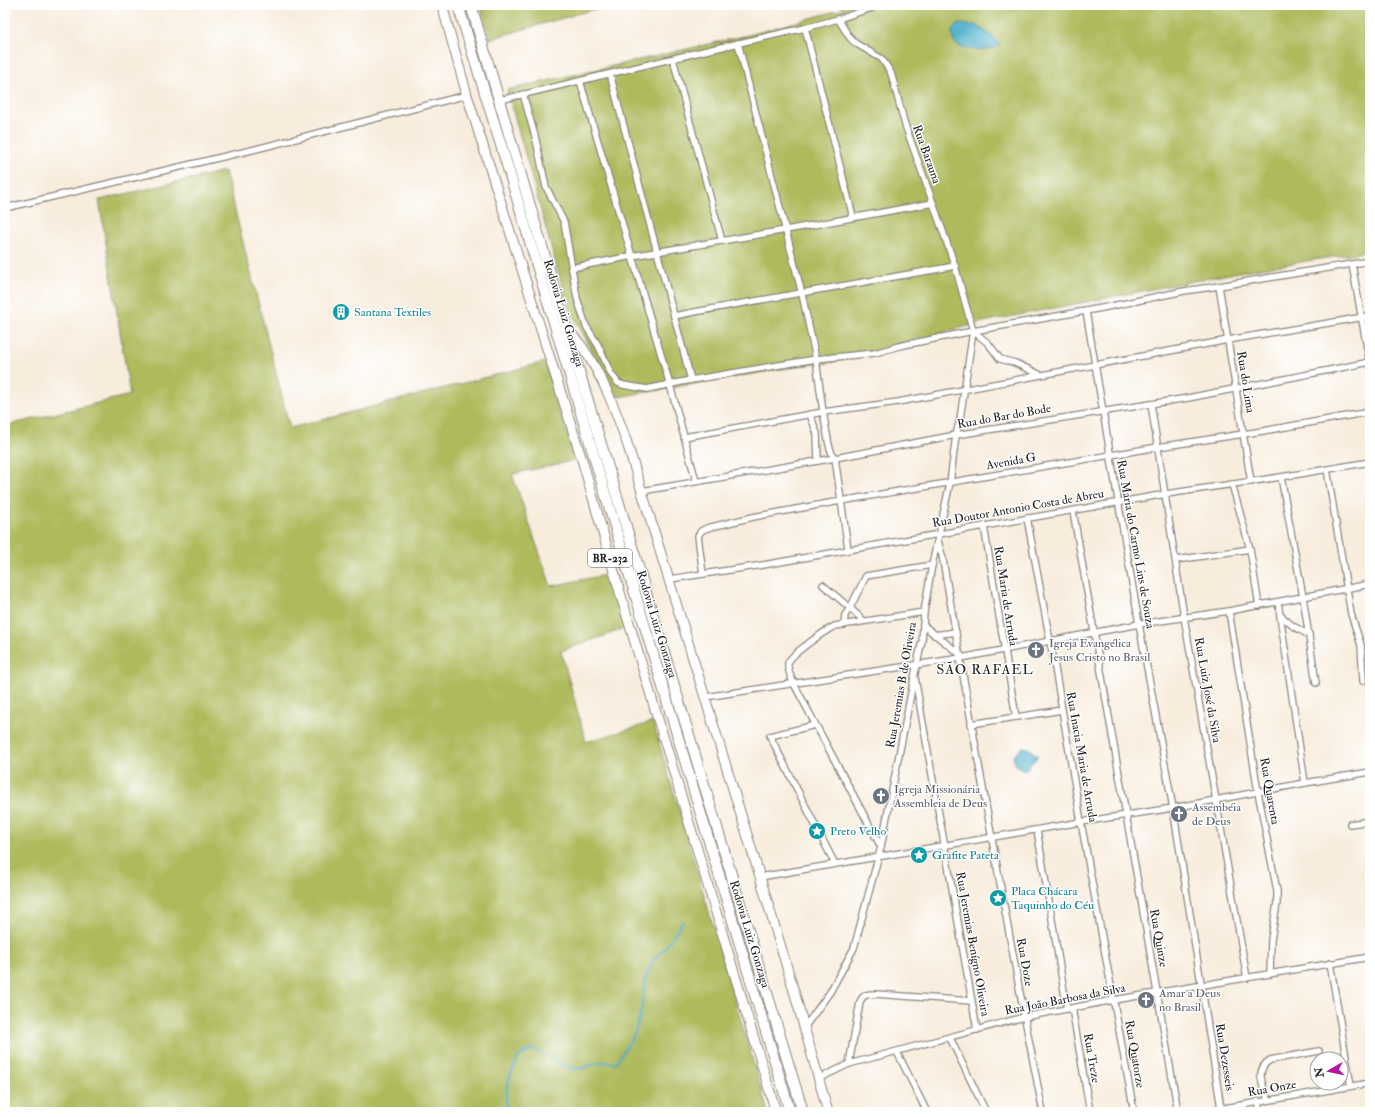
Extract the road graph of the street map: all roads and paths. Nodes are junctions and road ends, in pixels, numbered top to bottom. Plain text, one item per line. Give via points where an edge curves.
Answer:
1 (442, 5) edge
2 (458, 5) edge
3 (471, 5) edge
4 (872, 8) dead end
5 (838, 18) junction
6 (805, 28) junction
7 (738, 43) junction
8 (673, 58) junction
9 (610, 74) junction
10 (580, 81) junction
11 (523, 94) junction
12 (467, 95) junction
13 (500, 100) junction
14 (933, 203) junction
15 (5, 208) edge
16 (852, 217) junction
17 (786, 230) junction
18 (722, 241) junction
19 (657, 251) junction
20 (632, 256) junction
21 (1370, 261) edge
22 (1352, 264) junction
23 (955, 266) junction
24 (571, 268) junction
25 (1219, 286) junction
26 (802, 294) junction
27 (1086, 311) junction
28 (674, 316) junction
29 (1370, 316) edge
30 (1362, 318) junction
31 (566, 328) junction
32 (973, 331) junction
33 (1228, 340) junction
34 (816, 359) junction
35 (1370, 363) edge
36 (1095, 365) junction
37 (1040, 374) junction
38 (691, 380) junction
39 (670, 385) junction
40 (964, 389) junction
41 (1236, 389) junction
42 (1151, 404) junction
43 (823, 412) junction
44 (1103, 412) junction
45 (1370, 412) edge
46 (810, 414) junction
47 (1243, 434) junction
48 (956, 435) junction
49 (684, 437) junction
50 (1158, 447) junction
51 (1110, 456) junction
52 (835, 458) junction
53 (818, 461) junction
54 (1370, 462) edge
55 (1327, 469) junction
56 (1281, 477) junction
57 (696, 481) junction
58 (1251, 482) junction
59 (950, 483) junction
60 (1232, 484) junction
61 (642, 492) junction
62 (1166, 494) junction
63 (842, 502) junction
64 (1118, 502) junction
65 (1073, 511) junction
66 (1027, 518) junction
67 (984, 526) junction
68 (938, 536) junction
69 (848, 549) junction
70 (1250, 549) junction
71 (1176, 560) junction
72 (932, 565) junction
73 (703, 574) junction
74 (670, 579) junction
75 (823, 584) dead end
76 (1370, 584) edge
77 (1346, 588) junction
78 (1303, 597) junction
79 (1278, 602) junction
80 (1259, 606) junction
81 (850, 608) junction
82 (1229, 611) junction
83 (924, 612) junction
84 (1280, 615) junction
85 (1184, 617) junction
86 (864, 622) junction
87 (1139, 624) junction
88 (844, 625) junction
89 (923, 625) junction
90 (956, 632) junction
91 (1094, 632) junction
92 (934, 634) junction
93 (1309, 635) junction
94 (1050, 641) junction
95 (1004, 649) junction
96 (961, 657) junction
97 (917, 665) junction
98 (914, 673) junction
99 (1363, 681) dead end
100 (1316, 683) dead end
101 (794, 684) junction
102 (705, 697) junction
103 (1062, 710) junction
104 (1016, 717) junction
105 (815, 724) junction
106 (971, 724) junction
107 (1370, 772) edge
108 (1304, 783) junction
109 (1258, 792) junction
110 (1217, 799) junction
111 (1173, 808) junction
112 (1126, 815) junction
113 (1370, 821) edge
114 (1081, 822) junction
115 (1350, 824) dead end
116 (1037, 830) junction
117 (992, 838) junction
118 (945, 846) junction
119 (881, 847) junction
120 (878, 857) junction
121 (835, 864) junction
122 (760, 877) junction
123 (1370, 957) edge
124 (1330, 963) junction
125 (1270, 974) junction
126 (1247, 978) junction
127 (1202, 986) junction
128 (1158, 993) junction
129 (1114, 1000) junction
130 (971, 1001) junction
131 (1070, 1008) junction
132 (1024, 1017) junction
133 (804, 1028) junction
134 (977, 1030) junction
135 (950, 1038) junction
136 (897, 1052) junction
137 (1309, 1053) edge
138 (849, 1064) junction
139 (818, 1079) junction
140 (1370, 1083) edge
141 (1351, 1086) junction
142 (1268, 1099) junction
143 (1258, 1101) junction
144 (1221, 1108) junction
145 (776, 1112) edge
146 (790, 1112) edge
147 (803, 1112) edge
148 (828, 1112) edge
149 (927, 1112) edge
150 (986, 1112) edge
151 (1043, 1112) edge
152 (1090, 1112) edge
153 (1134, 1112) edge
154 (1178, 1112) edge
155 (1201, 1112) edge
156 (1260, 1112) edge

1 - 12 main road, BR-232
2 - 146 highway, Rodovia Luiz Gonzaga / BR-232
3 - 13 highway, Rodovia Luiz Gonzaga / BR-232
4 - 5 street
5 - 6 street
5 - 14 street, Rua Barauna via 850,38 882,59 891,73 905,125
6 - 7 street
6 - 16 street
7 - 8 street
7 - 17 street
8 - 9 street
8 - 18 street
9 - 10 street
9 - 19 street
10 - 11 street
10 - 20 street
11 - 13 street
11 - 24 street via 546,186 564,222
12 - 15 street via 242,153
12 - 145 main road, BR-232 via 583,462 623,604
13 - 31 highway, Rodovia Luiz Gonzaga / BR-232
14 - 16 street
14 - 23 street, Rua Barauna
16 - 17 street
17 - 18 street
17 - 26 street
18 - 19 street
19 - 20 street
19 - 28 street
20 - 24 street
20 - 39 street
21 - 22 street
22 - 25 street
22 - 30 street
23 - 26 street
23 - 32 street, Rua Barauna
24 - 39 street via 586,326 598,344 614,379 623,385 647,390
25 - 27 street
25 - 33 street, Rua do Lima
26 - 28 street
26 - 34 street
27 - 32 street
27 - 36 street, Rua Maria do Carmo Lins de Souza
28 - 38 street
29 - 30 street
30 - 33 street
30 - 35 street
31 - 61 main road via 583,348 608,394
31 - 147 highway, Rodovia Luiz Gonzaga / BR-232
32 - 34 street via 880,352
32 - 37 street via 988,343 1000,359
32 - 40 street, Rua Jeremias B de Oliveira
33 - 36 street
33 - 41 street, Rua do Lima
34 - 38 street
34 - 43 street
35 - 41 street, Rua do Bar do Bode
36 - 37 street
36 - 44 street, Rua Maria do Carmo Lins de Souza
37 - 40 street
38 - 39 street
39 - 49 street
40 - 43 street via 898,402
40 - 48 street, Rua Jeremias B de Oliveira
41 - 42 street, Rua do Bar do Bode
41 - 47 street, Rua do Lima
42 - 44 street, Rua do Bar do Bode
42 - 50 street, Rua Luiz José da Silva
43 - 46 street
43 - 52 street via 830,450
44 - 48 street, Rua do Bar do Bode
44 - 51 street, Rua Maria do Carmo Lins de Souza
45 - 47 street, Avenida G
46 - 49 street
46 - 53 street via 817,434
47 - 50 street, Avenida G
47 - 58 street, Rua do Lima
48 - 52 street, Rua do Bar do Bode
48 - 59 street, Rua Jeremias B de Oliveira
49 - 57 street
50 - 51 street, Avenida G
50 - 62 street, Rua Luiz José da Silva
51 - 59 street, Avenida G
51 - 64 street, Rua Maria do Carmo Lins de Souza
52 - 53 street, Rua do Bar do Bode
52 - 63 street
53 - 57 street, Rua do Bar do Bode
54 - 55 street, Rua Doutor Antonio Costa de Abreu
55 - 56 street, Rua Doutor Antonio Costa de Abreu
55 - 77 street
56 - 58 street, Rua Doutor Antonio Costa de Abreu
56 - 78 street
57 - 61 street, Rua do Bar do Bode
58 - 60 street, Rua Doutor Antonio Costa de Abreu
59 - 63 street, Avenida G
59 - 68 street, Rua Jeremias B de Oliveira
60 - 62 street, Rua Doutor Antonio Costa de Abreu
60 - 70 street
61 - 74 main road
62 - 64 street, Rua Doutor Antonio Costa de Abreu
62 - 71 street, Rua Luiz José da Silva
63 - 69 street
63 - 73 street, Avenida G via 753,517 703,529 698,536
64 - 65 street, Rua Doutor Antonio Costa de Abreu
64 - 87 street, Rua Maria do Carmo Lins de Souza
65 - 66 street, Rua Doutor Antonio Costa de Abreu
65 - 91 street, Rua Quinze
66 - 67 street, Rua Doutor Antonio Costa de Abreu
66 - 94 street, Rua Inacia Maria de Arruda
67 - 68 street, Rua Doutor Antonio Costa de Abreu
67 - 95 street, Rua Maria de Arruda
68 - 69 street, Rua Doutor Antonio Costa de Abreu
68 - 72 street, Rua Jeremias B de Oliveira
68 - 90 street, Rua Doze
69 - 73 street, Rua Doutor Antonio Costa de Abreu
70 - 71 street
70 - 80 street
71 - 85 street, Rua Luiz José da Silva
72 - 81 street via 866,576
72 - 83 street, Rua Jeremias B de Oliveira
73 - 74 street, Rua Doutor Antonio Costa de Abreu
74 - 102 main road
75 - 81 street
76 - 77 street
77 - 78 street
77 - 99 street via 1361,645
78 - 79 street
78 - 93 street
79 - 80 street
79 - 84 street
80 - 82 street
81 - 86 street
81 - 88 street via 845,615
82 - 85 street
82 - 109 street, Rua Quarenta
83 - 86 street
83 - 89 street, Rua Jeremias B de Oliveira
84 - 93 street
84 - 108 street
85 - 87 street
85 - 110 street, Rua Luiz José da Silva
86 - 88 street
87 - 91 street
87 - 111 street, Rua Maria do Carmo Lins de Souza
88 - 101 street via 823,632 789,660 788,669
89 - 92 street
89 - 97 street, Rua Jeremias B de Oliveira
90 - 92 street
90 - 96 street, Rua Doze
91 - 94 street
91 - 112 street, Rua Quinze
92 - 96 street
93 - 100 street
94 - 95 street
94 - 103 street, Rua Inacia Maria de Arruda
95 - 96 street
95 - 104 street, Rua Maria de Arruda
96 - 97 street
96 - 106 street, Rua Doze
97 - 98 street, Rua Jeremias B de Oliveira
97 - 101 street
98 - 118 street, Rua Jeremias Benígno Oliveira
98 - 119 street, Rua Jeremias B de Oliveira
101 - 102 street
101 - 105 street
102 - 122 main road
103 - 104 street
103 - 114 street, Rua Inacia Maria de Arruda
104 - 106 street
105 - 119 street
105 - 121 street via 770,736
106 - 117 street, Rua Doze
107 - 108 street
108 - 109 street
109 - 110 street
109 - 125 street, Rua Quarenta via 1277,897 1271,940
110 - 111 street
110 - 126 street, Rua Luiz José da Silva
111 - 112 street
111 - 127 street, Rua Maria do Carmo Lins de Souza
112 - 114 street
112 - 128 street, Rua Quinze
113 - 115 street
114 - 116 street
114 - 129 street, Rua Inacia Maria de Arruda
116 - 117 street
116 - 131 street, Rua Treze
117 - 118 street
117 - 132 street, Rua Doze
118 - 120 street
118 - 130 street, Rua Jeremias Benígno Oliveira
119 - 120 street, Rua Jeremias B de Oliveira
120 - 121 street
120 - 133 street, Rua Jeremias B de Oliveira via 854,948 830,992
121 - 122 street
122 - 133 main road
123 - 124 street, Rua João Barbosa da Silva
124 - 125 street, Rua João Barbosa da Silva
124 - 141 street
125 - 126 street, Rua João Barbosa da Silva
126 - 127 street, Rua João Barbosa da Silva
127 - 128 street, Rua João Barbosa da Silva
127 - 144 street, Rua Dezesseis
128 - 129 street, Rua João Barbosa da Silva
128 - 154 street, Rua Quinze
129 - 131 street, Rua João Barbosa da Silva
129 - 153 street, Rua Quatorze
130 - 134 street, Rua Jeremias Benígno Oliveira
130 - 138 street via 864,995 860,1002
131 - 132 street, Rua João Barbosa da Silva
131 - 152 street, Rua Treze
132 - 134 street, Rua João Barbosa da Silva
132 - 151 street, Rua Doze
133 - 139 main road
134 - 135 street, Rua João Barbosa da Silva
135 - 136 street, Rua João Barbosa da Silva
135 - 150 street
136 - 138 street, Rua João Barbosa da Silva
136 - 149 street
137 - 142 street via 1265,1063 1260,1073
138 - 139 street, Rua João Barbosa da Silva
139 - 148 main road
140 - 141 street, Rua Onze
141 - 142 street, Rua Onze
142 - 143 street, Rua Onze
143 - 144 street, Rua Onze
143 - 156 street
144 - 155 street, Rua Onze

